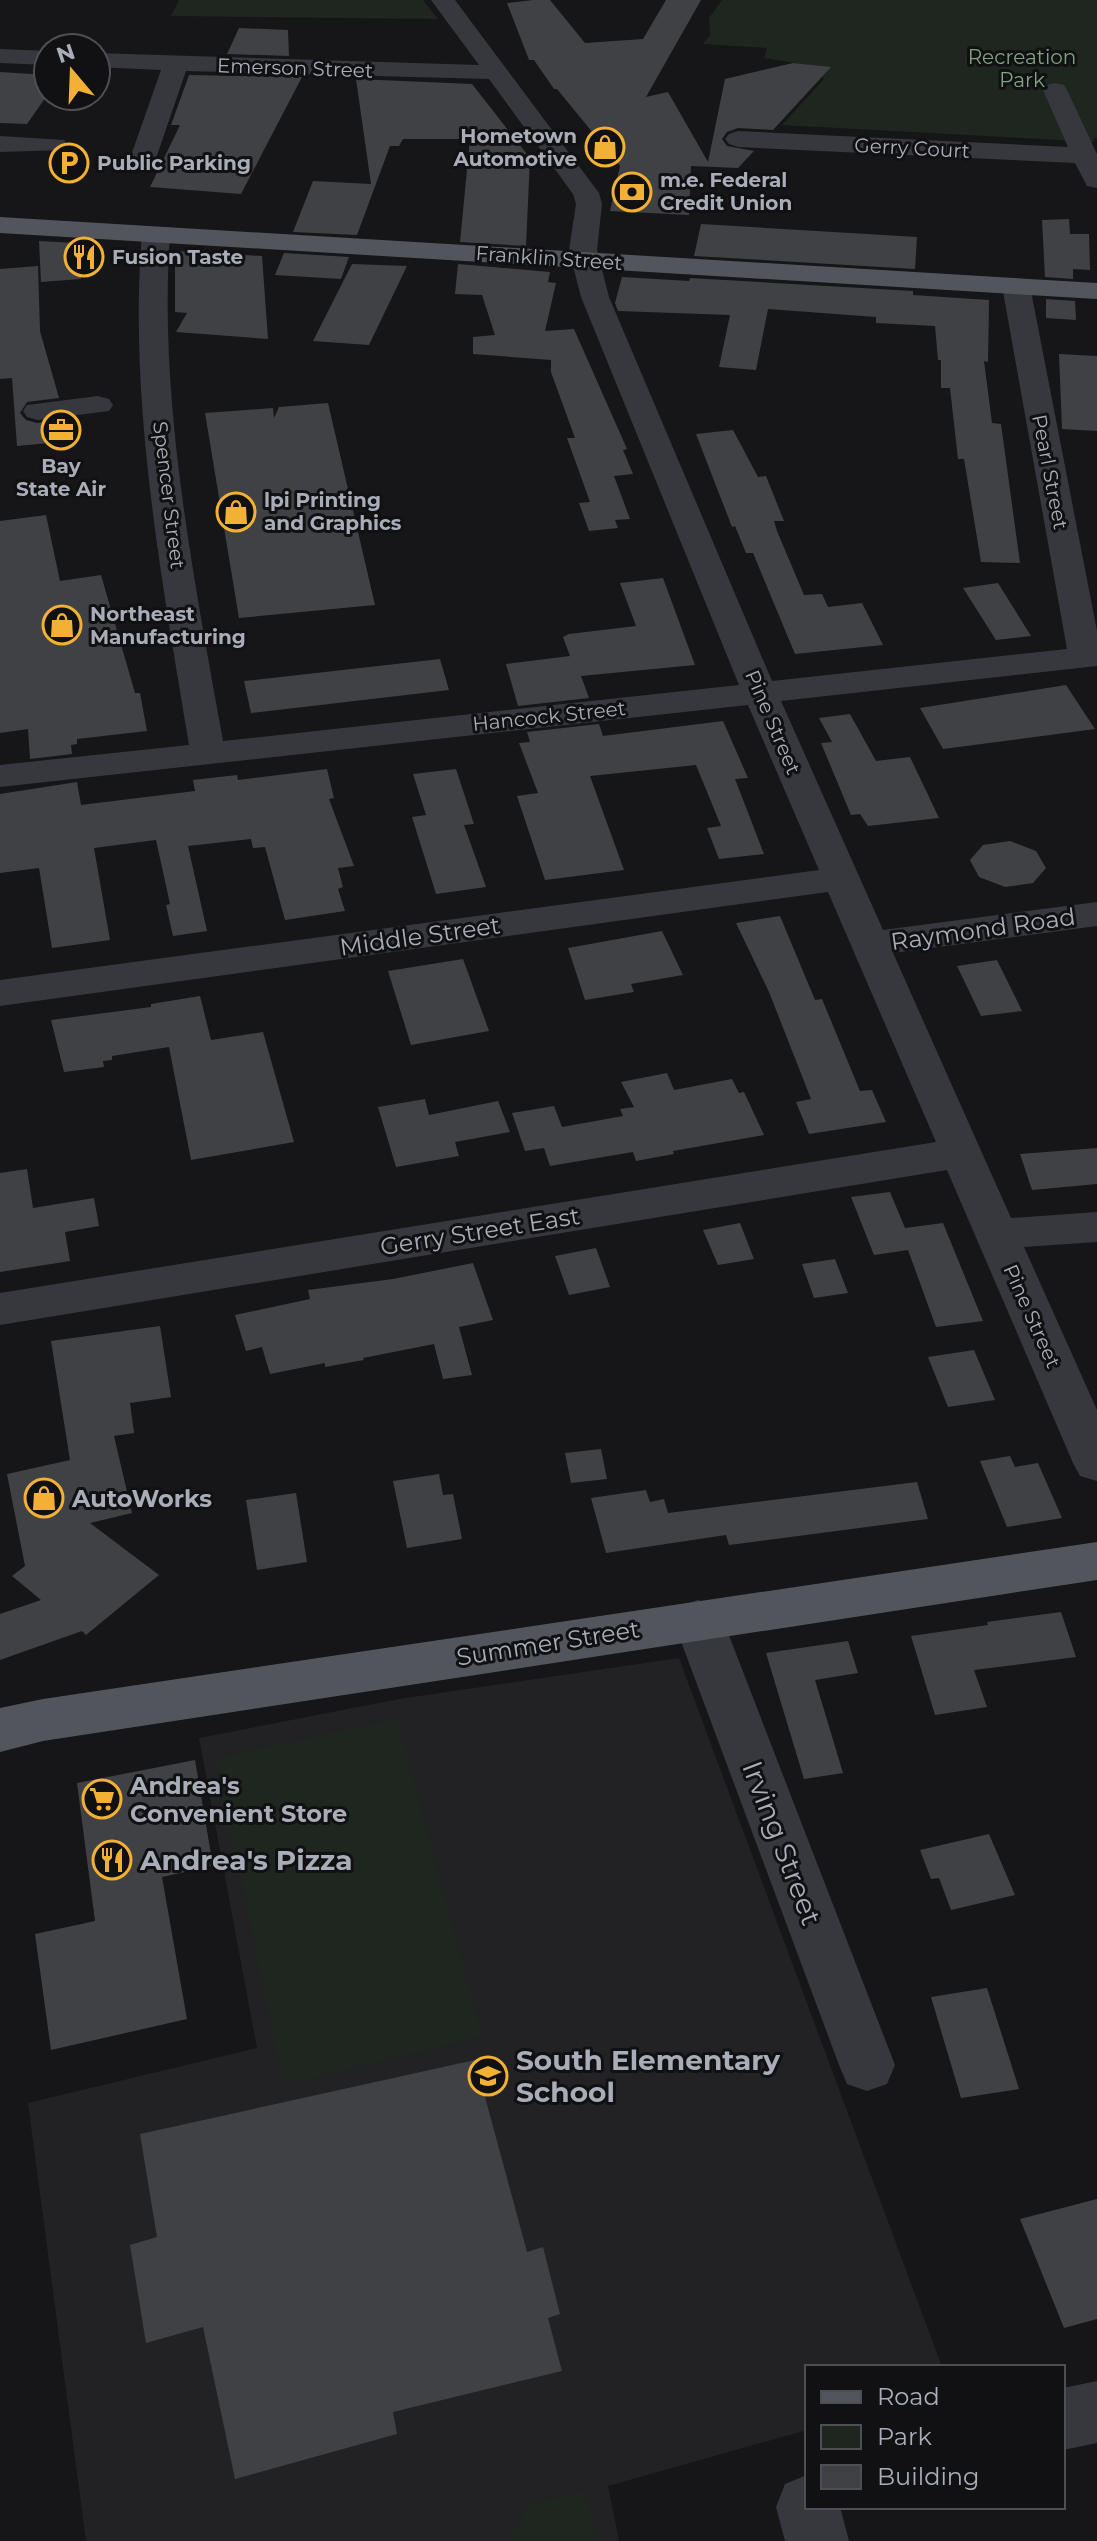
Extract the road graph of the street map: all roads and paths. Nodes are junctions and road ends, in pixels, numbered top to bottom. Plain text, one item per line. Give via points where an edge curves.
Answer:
1 (443, 0) edge
2 (0, 56) edge
3 (32, 57) edge
4 (112, 61) edge
5 (176, 63) junction
6 (495, 72) junction
7 (1055, 90) dead end
8 (738, 139) dead end
9 (0, 144) edge
10 (55, 145) dead end
11 (1085, 156) junction
12 (141, 164) dead end
13 (1097, 182) edge
14 (0, 225) edge
15 (156, 234) junction
16 (585, 261) junction
17 (1016, 286) junction
18 (1097, 291) edge
19 (98, 405) dead end
20 (38, 411) dead end
21 (1091, 656) edge
22 (760, 693) junction
23 (208, 754) junction
24 (0, 776) edge
25 (841, 879) junction
26 (1097, 914) edge
27 (869, 944) junction
28 (0, 993) edge
29 (960, 1153) junction
30 (1097, 1227) edge
31 (995, 1234) junction
32 (0, 1309) edge
33 (1097, 1463) edge
34 (1097, 1561) edge
35 (698, 1620) junction
36 (0, 1730) edge
37 (867, 2065) dead end
38 (1097, 2412) edge
39 (1065, 2419) edge
40 (809, 2509) edge
41 (817, 2541) edge

1 - 6 street, Pine Street
2 - 3 street
4 - 5 street, Emerson Street
5 - 6 street, Emerson Street
5 - 12 street
6 - 16 street, Pine Street via 586,193
7 - 11 street
8 - 11 street, Gerry Court
9 - 10 street
11 - 13 street
14 - 15 main road, Franklin Street
15 - 16 main road, Franklin Street
15 - 23 street, Spencer Street via 151,295 157,404 187,639
16 - 17 main road, Franklin Street
16 - 22 street, Pine Street via 595,297
17 - 18 main road, Franklin Street
17 - 21 street, Pearl Street
19 - 20 street
21 - 22 street, Hancock Street
22 - 23 street, Hancock Street
22 - 25 street, Pine Street
23 - 24 street, Hancock Street
25 - 27 street, Pine Street
25 - 28 street, Middle Street
26 - 27 street, Raymond Road
27 - 29 street, Pine Street
29 - 31 street, Pine Street
29 - 32 street, Gerry Street East
30 - 31 street
31 - 33 street, Pine Street
34 - 35 main road, Summer Street
35 - 36 main road, Summer Street
35 - 37 street, Irving Street
38 - 39 street
40 - 41 street

